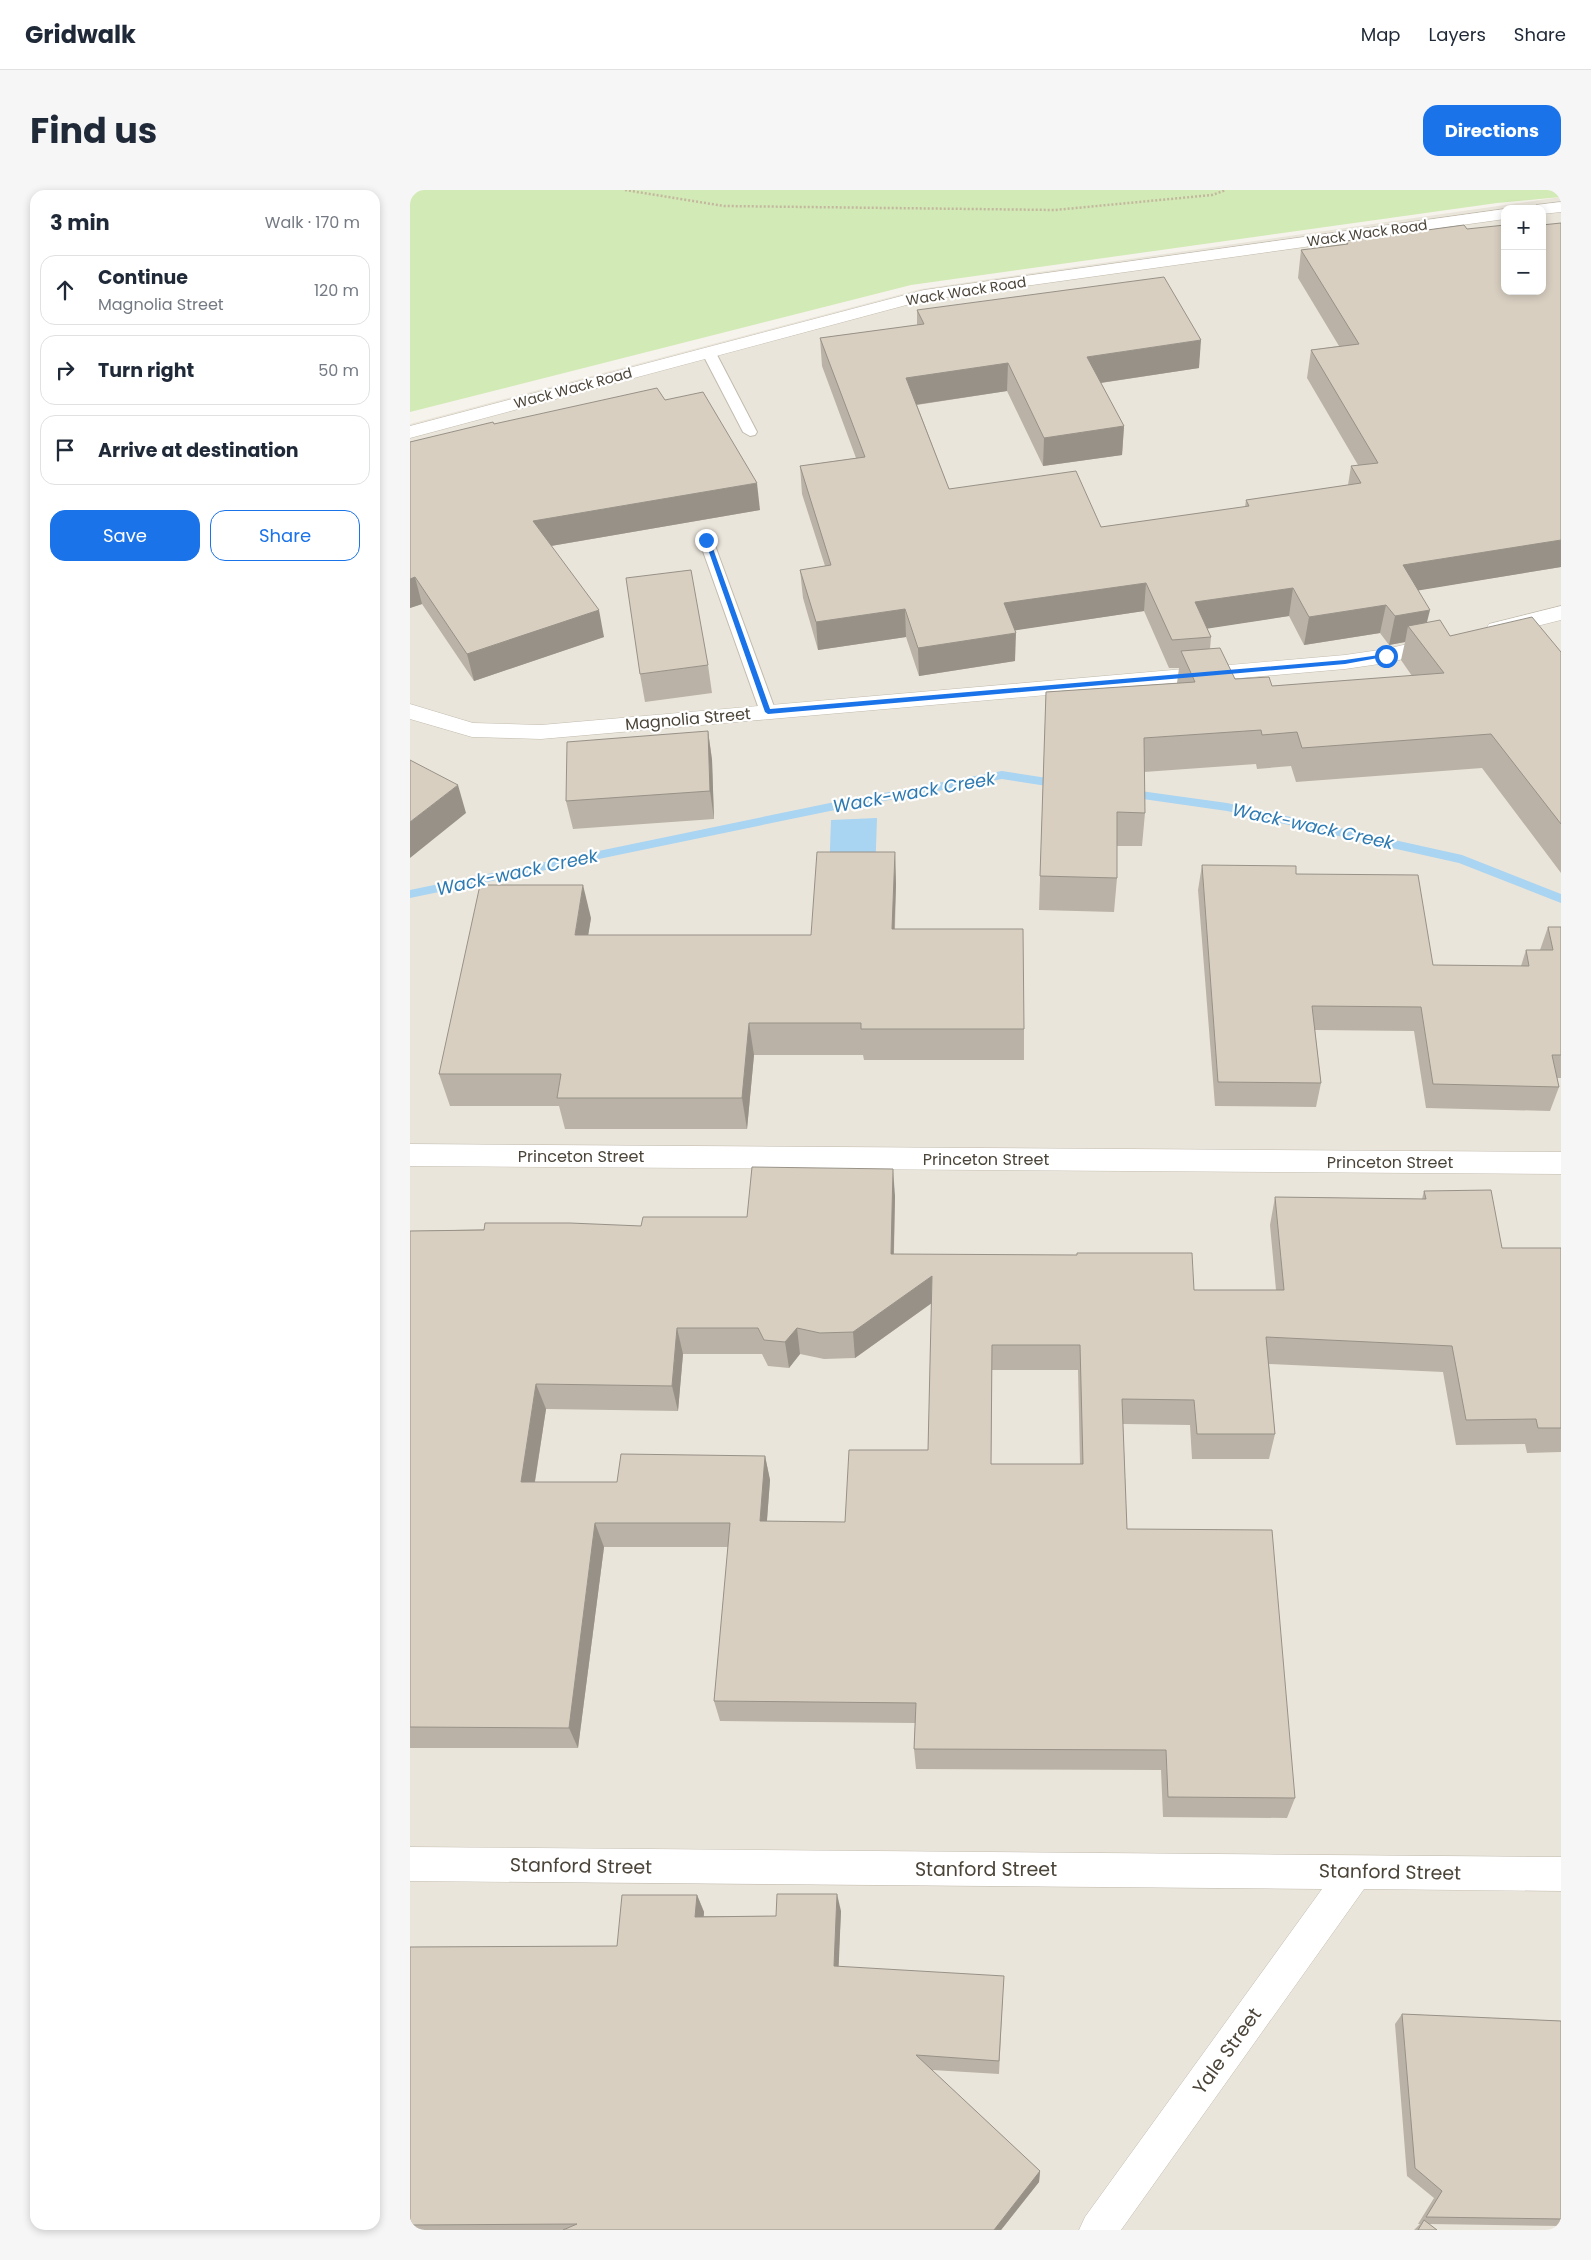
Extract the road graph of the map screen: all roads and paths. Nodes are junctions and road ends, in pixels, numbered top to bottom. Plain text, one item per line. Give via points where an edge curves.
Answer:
1 (625, 190) edge
2 (1226, 190) edge
3 (1561, 207) edge
4 (1546, 209) edge
5 (1501, 215) edge
6 (709, 353) junction
7 (410, 432) edge
8 (750, 432) dead end
9 (706, 540) dead end
10 (1561, 613) edge
11 (410, 711) edge
12 (768, 712) junction
13 (410, 1154) edge
14 (1561, 1163) edge
15 (410, 1864) edge
16 (1356, 1871) junction
17 (1561, 1874) edge
18 (1098, 2230) edge

1 - 2 path via 724,206 1055,210 1212,195
3 - 4 street
5 - 6 street, Wack Wack Road via 924,295
6 - 7 street, Wack Wack Road
6 - 8 lane
9 - 12 lane
10 - 12 street, Magnolia Street via 1386,656 1345,662
11 - 12 street, Magnolia Street via 472,730 542,732
13 - 14 street, Princeton Street
15 - 16 street, Stanford Street
16 - 17 street, Stanford Street
16 - 18 street, Yale Street

